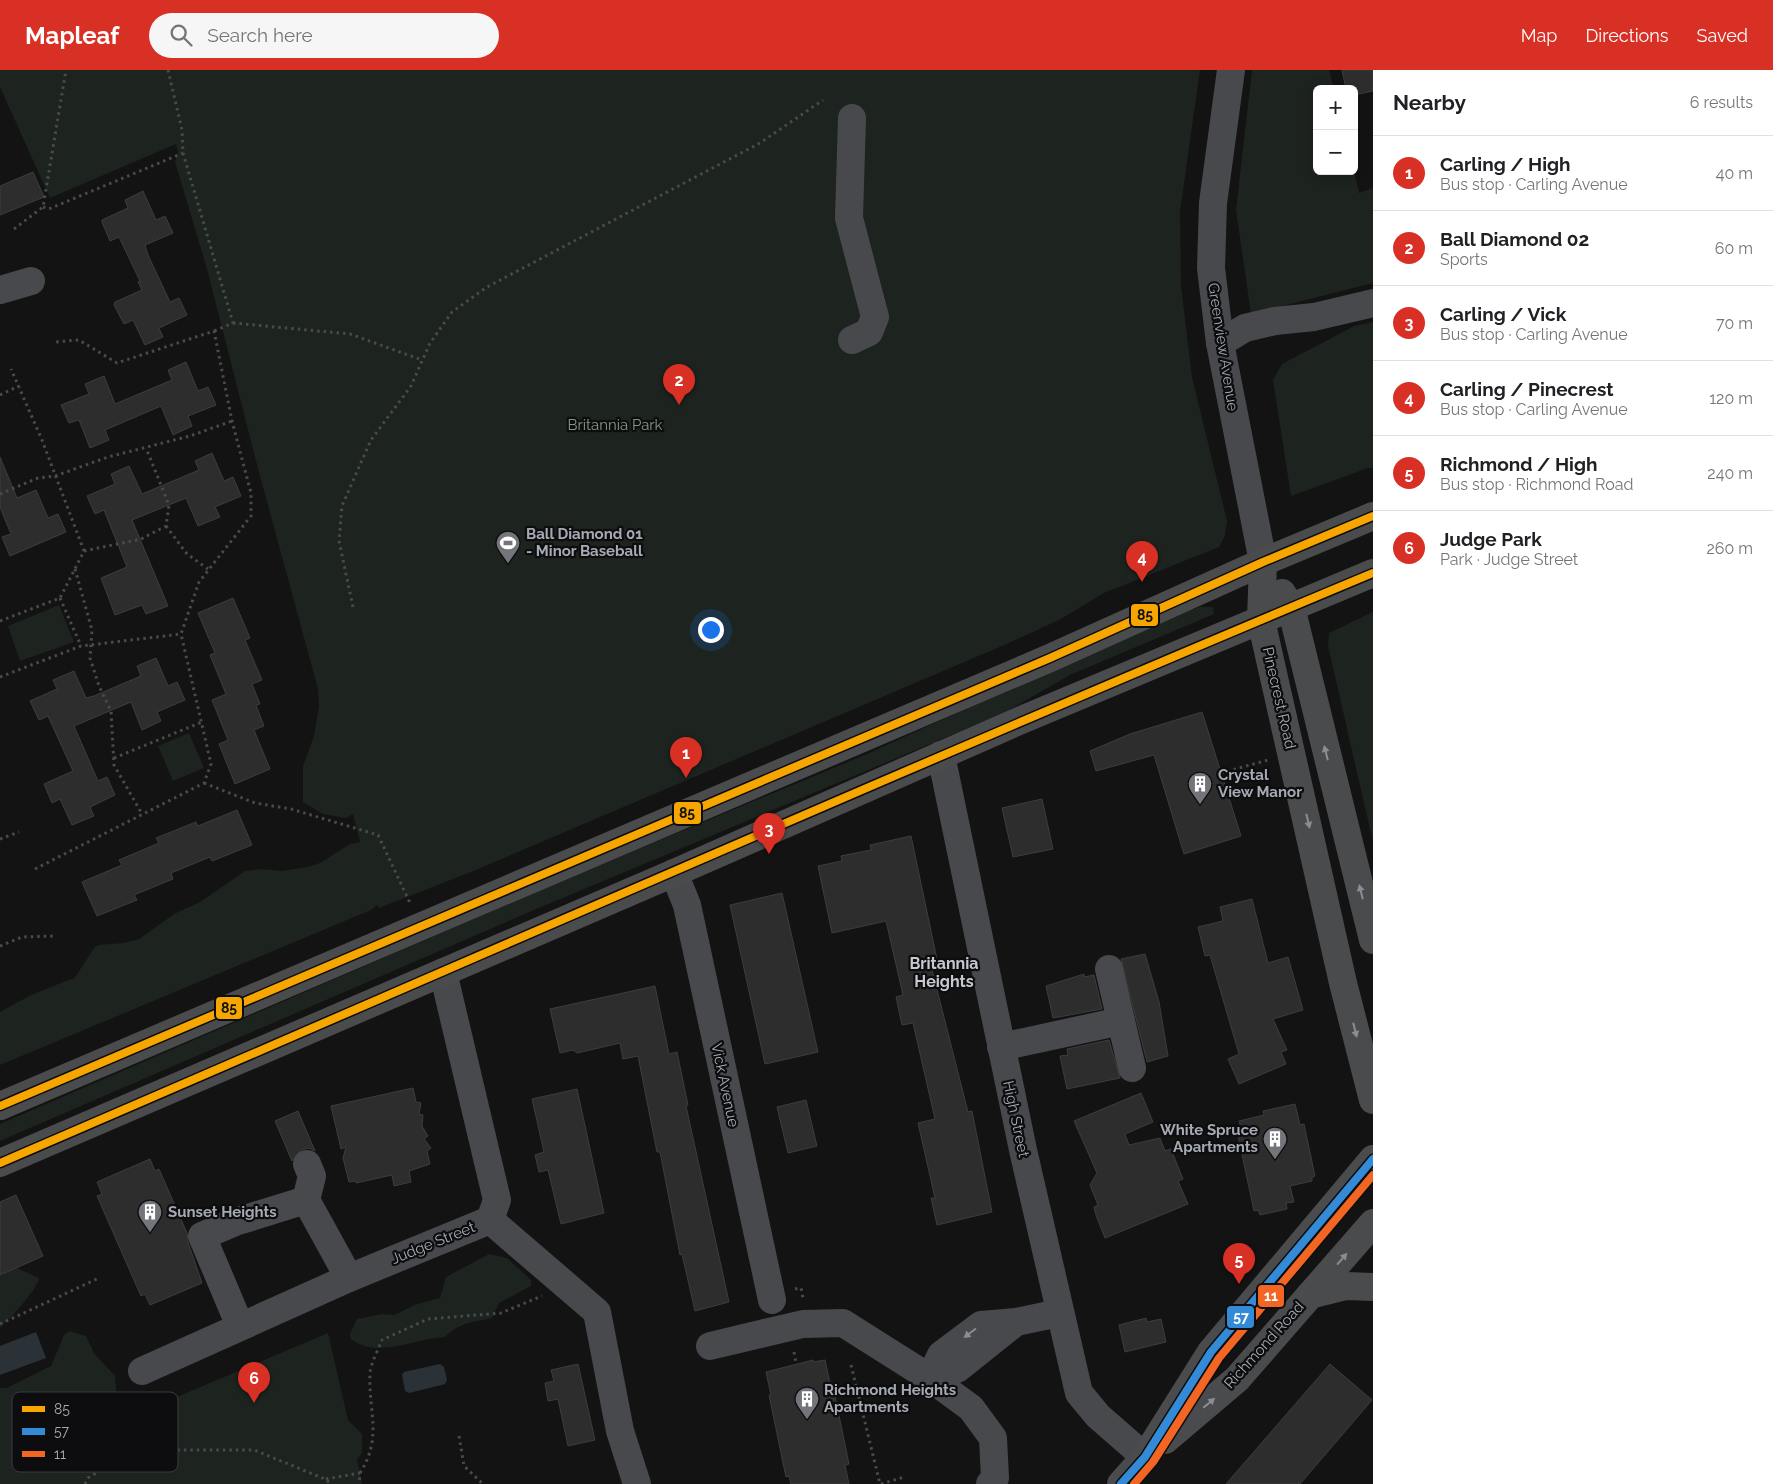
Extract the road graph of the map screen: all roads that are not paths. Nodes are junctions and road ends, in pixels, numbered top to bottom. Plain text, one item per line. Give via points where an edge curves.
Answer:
1 (1231, 70) edge
2 (852, 118) dead end
3 (31, 282) dead end
4 (0, 290) edge
5 (1373, 303) edge
6 (852, 340) dead end
7 (1220, 343) junction
8 (1373, 516) edge
9 (1263, 562) junction
10 (1373, 573) edge
11 (1291, 607) junction
12 (1261, 620) junction
13 (941, 755) junction
14 (674, 873) junction
15 (1373, 940) edge
16 (1109, 969) dead end
17 (443, 972) junction
18 (1121, 1021) junction
19 (1001, 1047) junction
20 (1132, 1068) dead end
21 (1373, 1100) edge
22 (0, 1106) edge
23 (1373, 1159) edge
24 (0, 1163) edge
25 (307, 1164) dead end
26 (306, 1200) junction
27 (490, 1220) junction
28 (1373, 1223) edge
29 (349, 1278) junction
30 (1373, 1287) edge
31 (1310, 1295) junction
32 (772, 1300) dead end
33 (1060, 1313) junction
34 (240, 1326) junction
35 (710, 1346) dead end
36 (142, 1371) road end
37 (930, 1378) junction
38 (1144, 1457) junction
39 (636, 1484) edge
40 (990, 1484) edge
41 (1121, 1484) edge

1 - 7 street, Greenview Avenue via 1212,237 1211,268
2 - 6 street via 850,218 875,317 869,332
3 - 4 street
5 - 7 street via 1314,317 1281,338 1249,347
7 - 9 street, Greenview Avenue
8 - 9 main road
9 - 11 main road
9 - 12 main road, Pinecrest Road
9 - 22 main road via 1050,658
10 - 11 main road
11 - 12 main road
15 -> 11 main road
12 - 13 main road
12 -> 21 main road, Pinecrest Road via 1343,983
13 - 14 main road
13 - 19 street, High Street
14 - 17 main road
14 - 32 street, Vick Avenue via 687,905
16 - 18 street
17 - 24 main road
17 - 27 street, Judge Street via 497,1200
18 - 19 street
18 - 20 street
19 - 33 street, High Street
23 - 38 main road, Richmond Road via 1211,1352
25 - 26 street via 312,1176
26 - 29 street
26 - 34 street via 202,1236
27 - 29 street, Judge Street
27 - 39 street via 597,1312 620,1431
31 -> 28 main road, Richmond Road
29 - 34 street, Judge Street
30 - 31 main road via 1346,1286
38 -> 31 main road, Richmond Road via 1237,1379
33 - 37 street via 982,1325 941,1355
33 - 38 street, High Street via 1079,1393 1098,1416
34 - 36 street, Judge Street
35 - 37 street via 803,1324 843,1323
37 - 40 street via 971,1408 993,1438 995,1478
38 - 41 main road, Richmond Road

